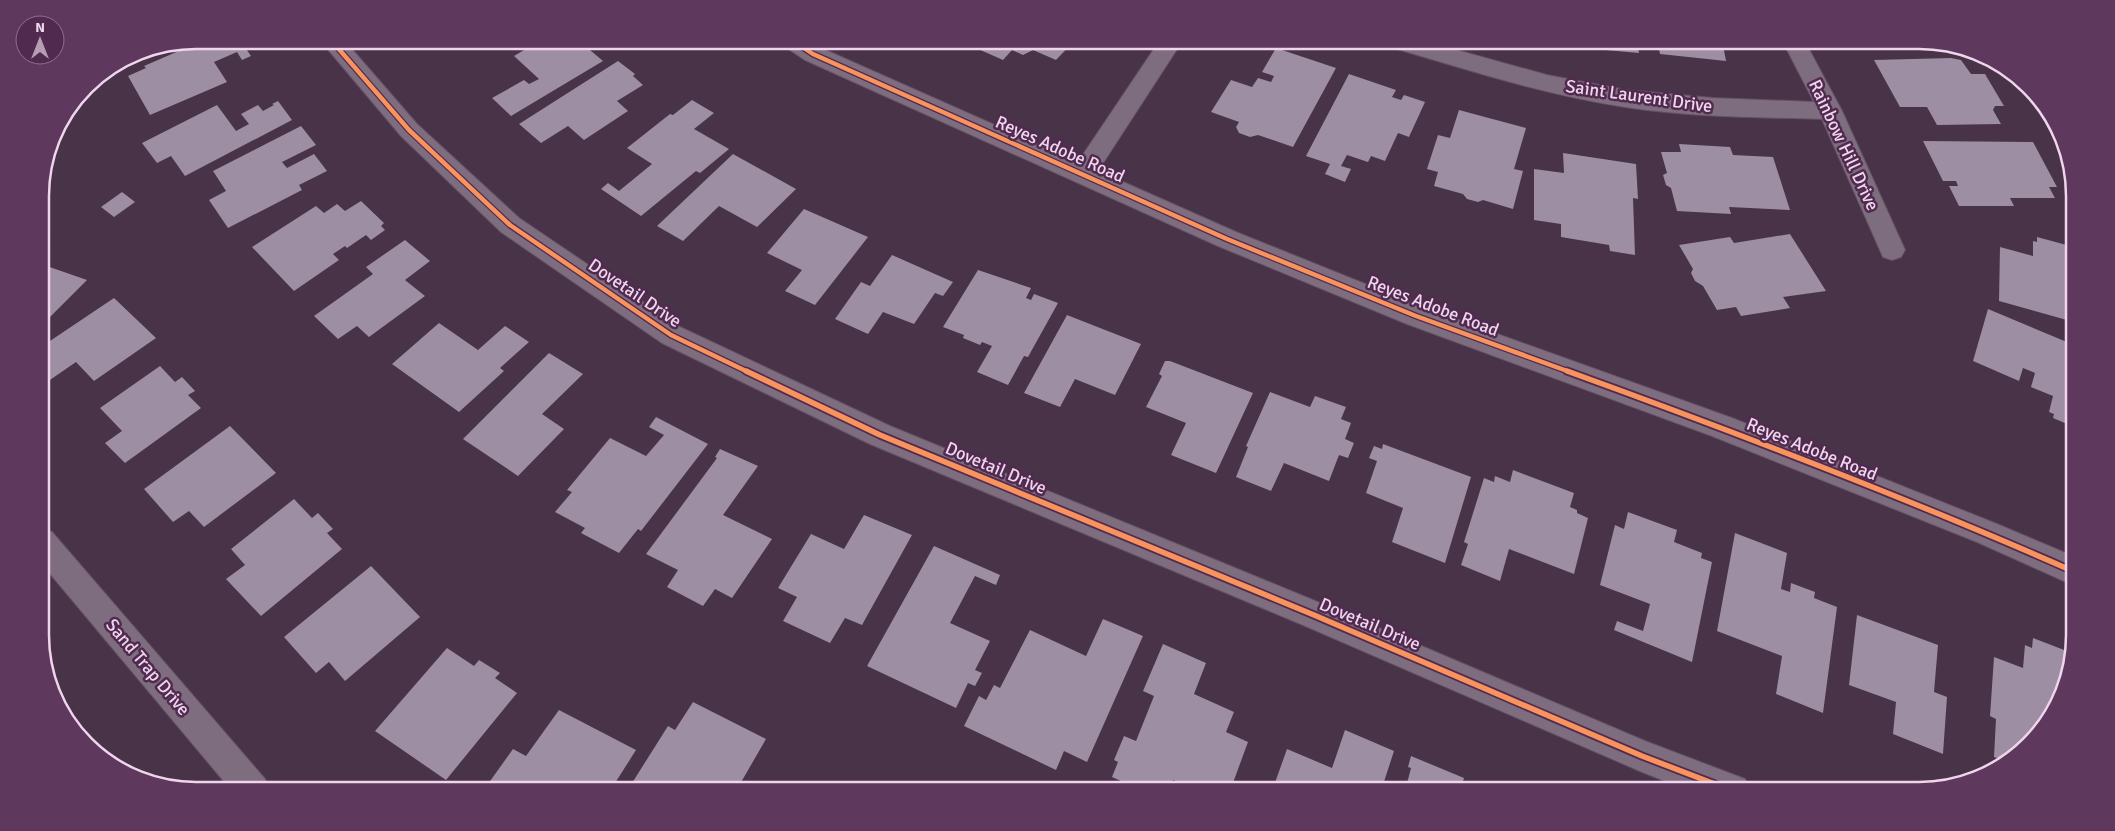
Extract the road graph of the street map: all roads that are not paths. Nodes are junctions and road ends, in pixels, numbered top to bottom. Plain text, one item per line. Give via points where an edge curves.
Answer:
1 (340, 49) edge
2 (806, 49) edge
3 (1166, 49) edge
4 (1425, 49) edge
5 (1798, 49) edge
6 (1830, 111) junction
7 (1083, 174) junction
8 (1892, 250) dead end
9 (49, 550) edge
10 (2066, 568) edge
11 (244, 782) edge
12 (1710, 782) edge

1 - 12 street, Dovetail Drive via 408,130 510,225 671,335 880,435
2 - 7 street, Reyes Adobe Road
3 - 7 street
4 - 6 street, Saint Laurent Drive via 1502,72 1599,94 1704,107
5 - 6 street, Rainbow Hill Drive
6 - 8 street, Rainbow Hill Drive
7 - 10 street, Reyes Adobe Road via 1227,239 1416,316 1722,428 1987,533
9 - 11 street, Sand Trap Drive

